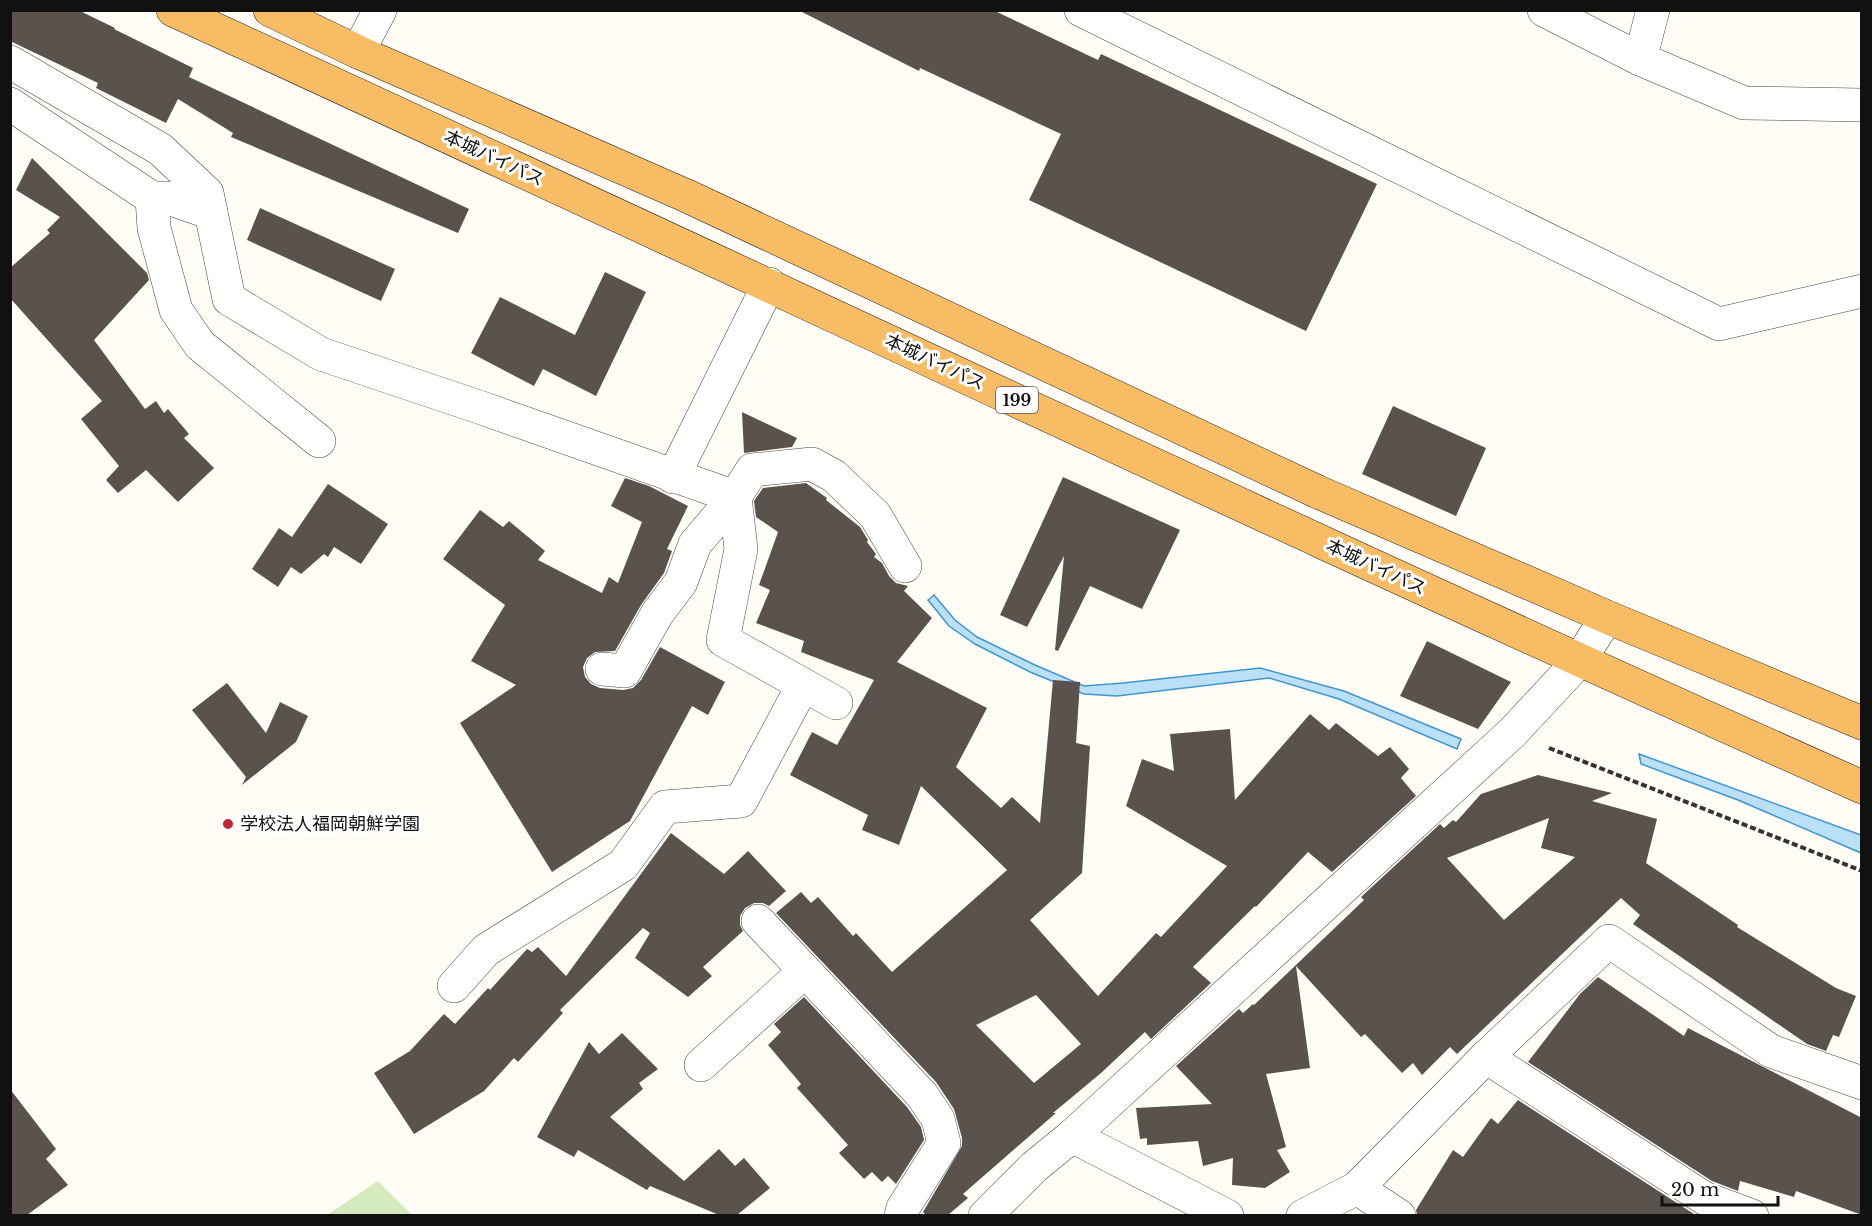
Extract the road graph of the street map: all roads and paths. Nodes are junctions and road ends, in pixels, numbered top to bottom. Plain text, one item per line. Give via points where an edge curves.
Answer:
1 (173, 10) edge
2 (270, 10) edge
3 (380, 10) edge
4 (1081, 10) edge
5 (1544, 10) edge
6 (1653, 10) edge
7 (1121, 20) edge
8 (358, 52) junction
9 (1640, 59) junction
10 (10, 62) edge
11 (10, 104) edge
12 (1862, 105) edge
13 (152, 198) junction
14 (211, 213) junction
15 (769, 284) junction
16 (1862, 291) edge
17 (319, 441) dead end
18 (673, 477) junction
19 (735, 497) junction
20 (905, 566) dead end
21 (1607, 618) junction
22 (1580, 661) junction
23 (602, 669) dead end
24 (802, 685) junction
25 (836, 704) dead end
26 (1862, 723) edge
27 (1512, 733) junction
28 (1862, 787) edge
29 (1862, 871) edge
30 (758, 921) dead end
31 (805, 971) junction
32 (454, 986) dead end
33 (1486, 1057) junction
34 (701, 1065) dead end
35 (1862, 1083) edge
36 (1072, 1136) junction
37 (1357, 1188) junction
38 (901, 1215) edge
39 (985, 1215) edge
40 (1227, 1215) edge
41 (1303, 1215) edge
42 (1399, 1215) edge
43 (1752, 1215) edge

1 - 15 highway, 本城バイパス / 199
2 - 8 highway, 199
3 - 8 street
4 - 7 street
5 - 9 street
6 - 9 street
7 - 16 street via 1719,324
8 - 21 highway, 199 via 687,196 1317,492
9 - 12 street via 1744,103
10 - 14 street via 160,149 207,193
11 - 13 street
13 - 14 street via 168,198
13 - 17 street via 154,228 176,310 200,345
14 - 18 street via 229,299 321,354
15 - 18 street
15 - 22 highway, 本城バイパス / 199
18 - 19 street
19 - 20 street via 752,470 812,464 834,476 874,514
19 - 23 street via 695,543 681,582 657,614 625,671
19 - 24 street via 741,549 723,640
21 - 22 street
21 - 26 highway, 199
22 - 27 street
22 - 28 highway, 本城バイパス / 199
24 - 25 street
24 - 32 street via 741,801 665,807 623,865 486,950
27 - 29 path
27 - 36 street
30 - 31 street
31 - 34 street
31 - 38 street via 922,1095 938,1119 944,1143
33 - 35 street via 1609,942 1770,1051
33 - 37 street
33 - 43 street via 1704,1198
36 - 39 street
36 - 40 street
37 - 41 street
37 - 42 street

